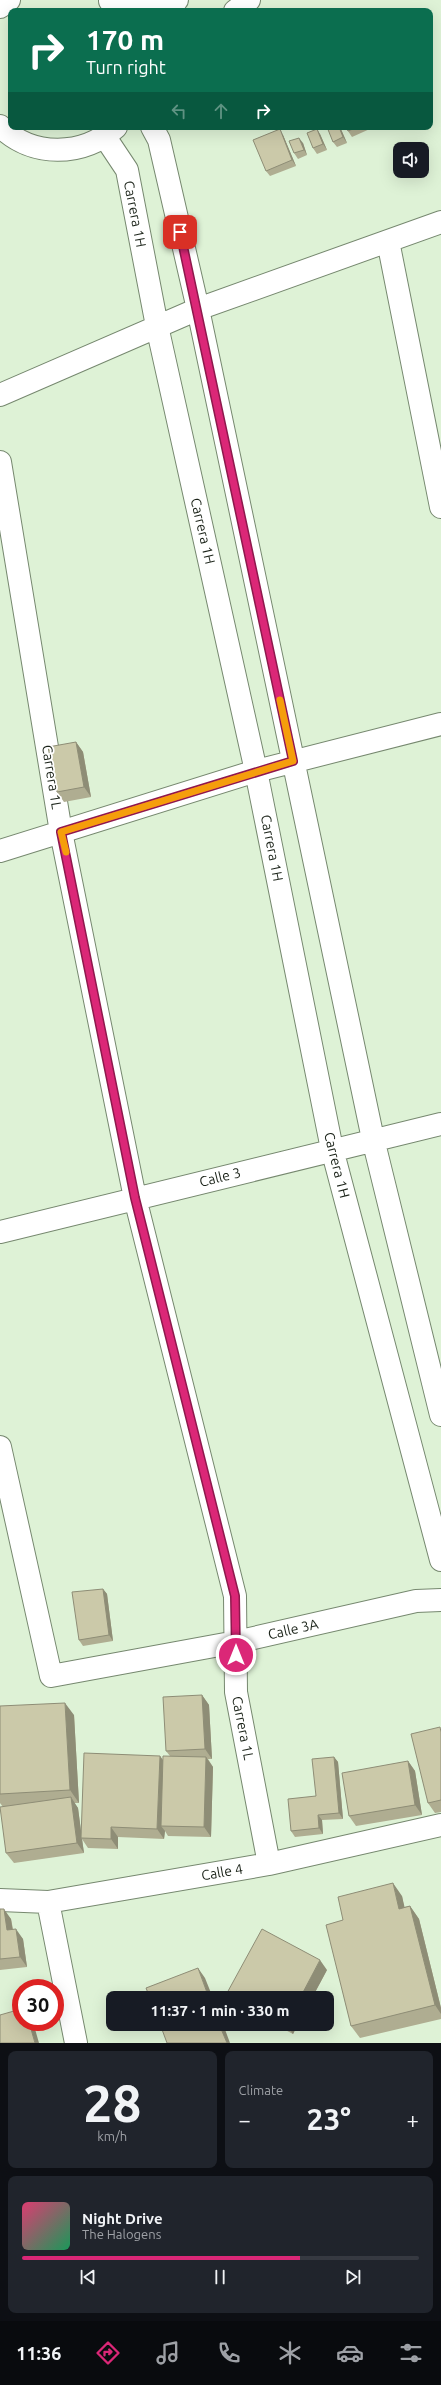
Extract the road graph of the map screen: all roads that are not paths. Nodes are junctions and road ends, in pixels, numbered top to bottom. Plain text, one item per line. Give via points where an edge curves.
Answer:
1 (9, 0) edge
2 (109, 0) edge
3 (177, 0) edge
4 (249, 0) edge
5 (0, 7) edge
6 (116, 8) edge
7 (239, 8) edge
8 (154, 130) edge
9 (111, 132) edge
10 (4, 134) edge
11 (441, 222) edge
12 (388, 241) junction
13 (198, 309) junction
14 (157, 326) junction
15 (0, 394) edge
16 (0, 462) edge
17 (441, 507) edge
18 (441, 724) edge
19 (293, 761) junction
20 (256, 771) junction
21 (61, 832) junction
22 (0, 851) edge
23 (441, 1124) edge
24 (373, 1139) junction
25 (332, 1149) junction
26 (135, 1198) junction
27 (0, 1232) edge
28 (441, 1415) edge
29 (0, 1447) edge
30 (441, 1560) edge
31 (441, 1600) edge
32 (236, 1642) junction
33 (441, 1824) edge
34 (269, 1864) junction
35 (0, 1900) edge
36 (48, 1902) junction
37 (76, 2043) edge

1 - 5 main road
2 - 3 main road
2 - 6 main road
4 - 7 main road
8 - 13 main road via 159,140
9 - 10 main road via 74,150 41,149
9 - 14 main road, Carrera 1H via 127,170
11 - 12 main road
12 - 13 main road
12 - 17 main road
13 - 14 main road
13 - 19 main road
14 - 15 main road
14 - 20 main road, Carrera 1H
16 - 21 main road, Carrera 1L
18 - 19 main road
19 - 20 main road
19 - 24 main road
20 - 21 main road
20 - 25 main road, Carrera 1H
21 - 22 main road
21 - 26 main road, Carrera 1L
23 - 24 main road, Calle 3
24 - 25 main road, Calle 3
24 - 28 main road
25 - 26 main road, Calle 3
25 - 30 main road, Carrera 1H
26 - 27 main road, Calle 3
26 - 32 main road, Carrera 1L via 235,1596
29 - 32 main road, Calle 3A via 51,1676
31 - 32 main road, Calle 3A via 416,1601
32 - 34 main road, Carrera 1L via 236,1692
33 - 34 main road, Calle 4
34 - 36 main road, Calle 4
35 - 36 main road, Calle 4
36 - 37 main road

